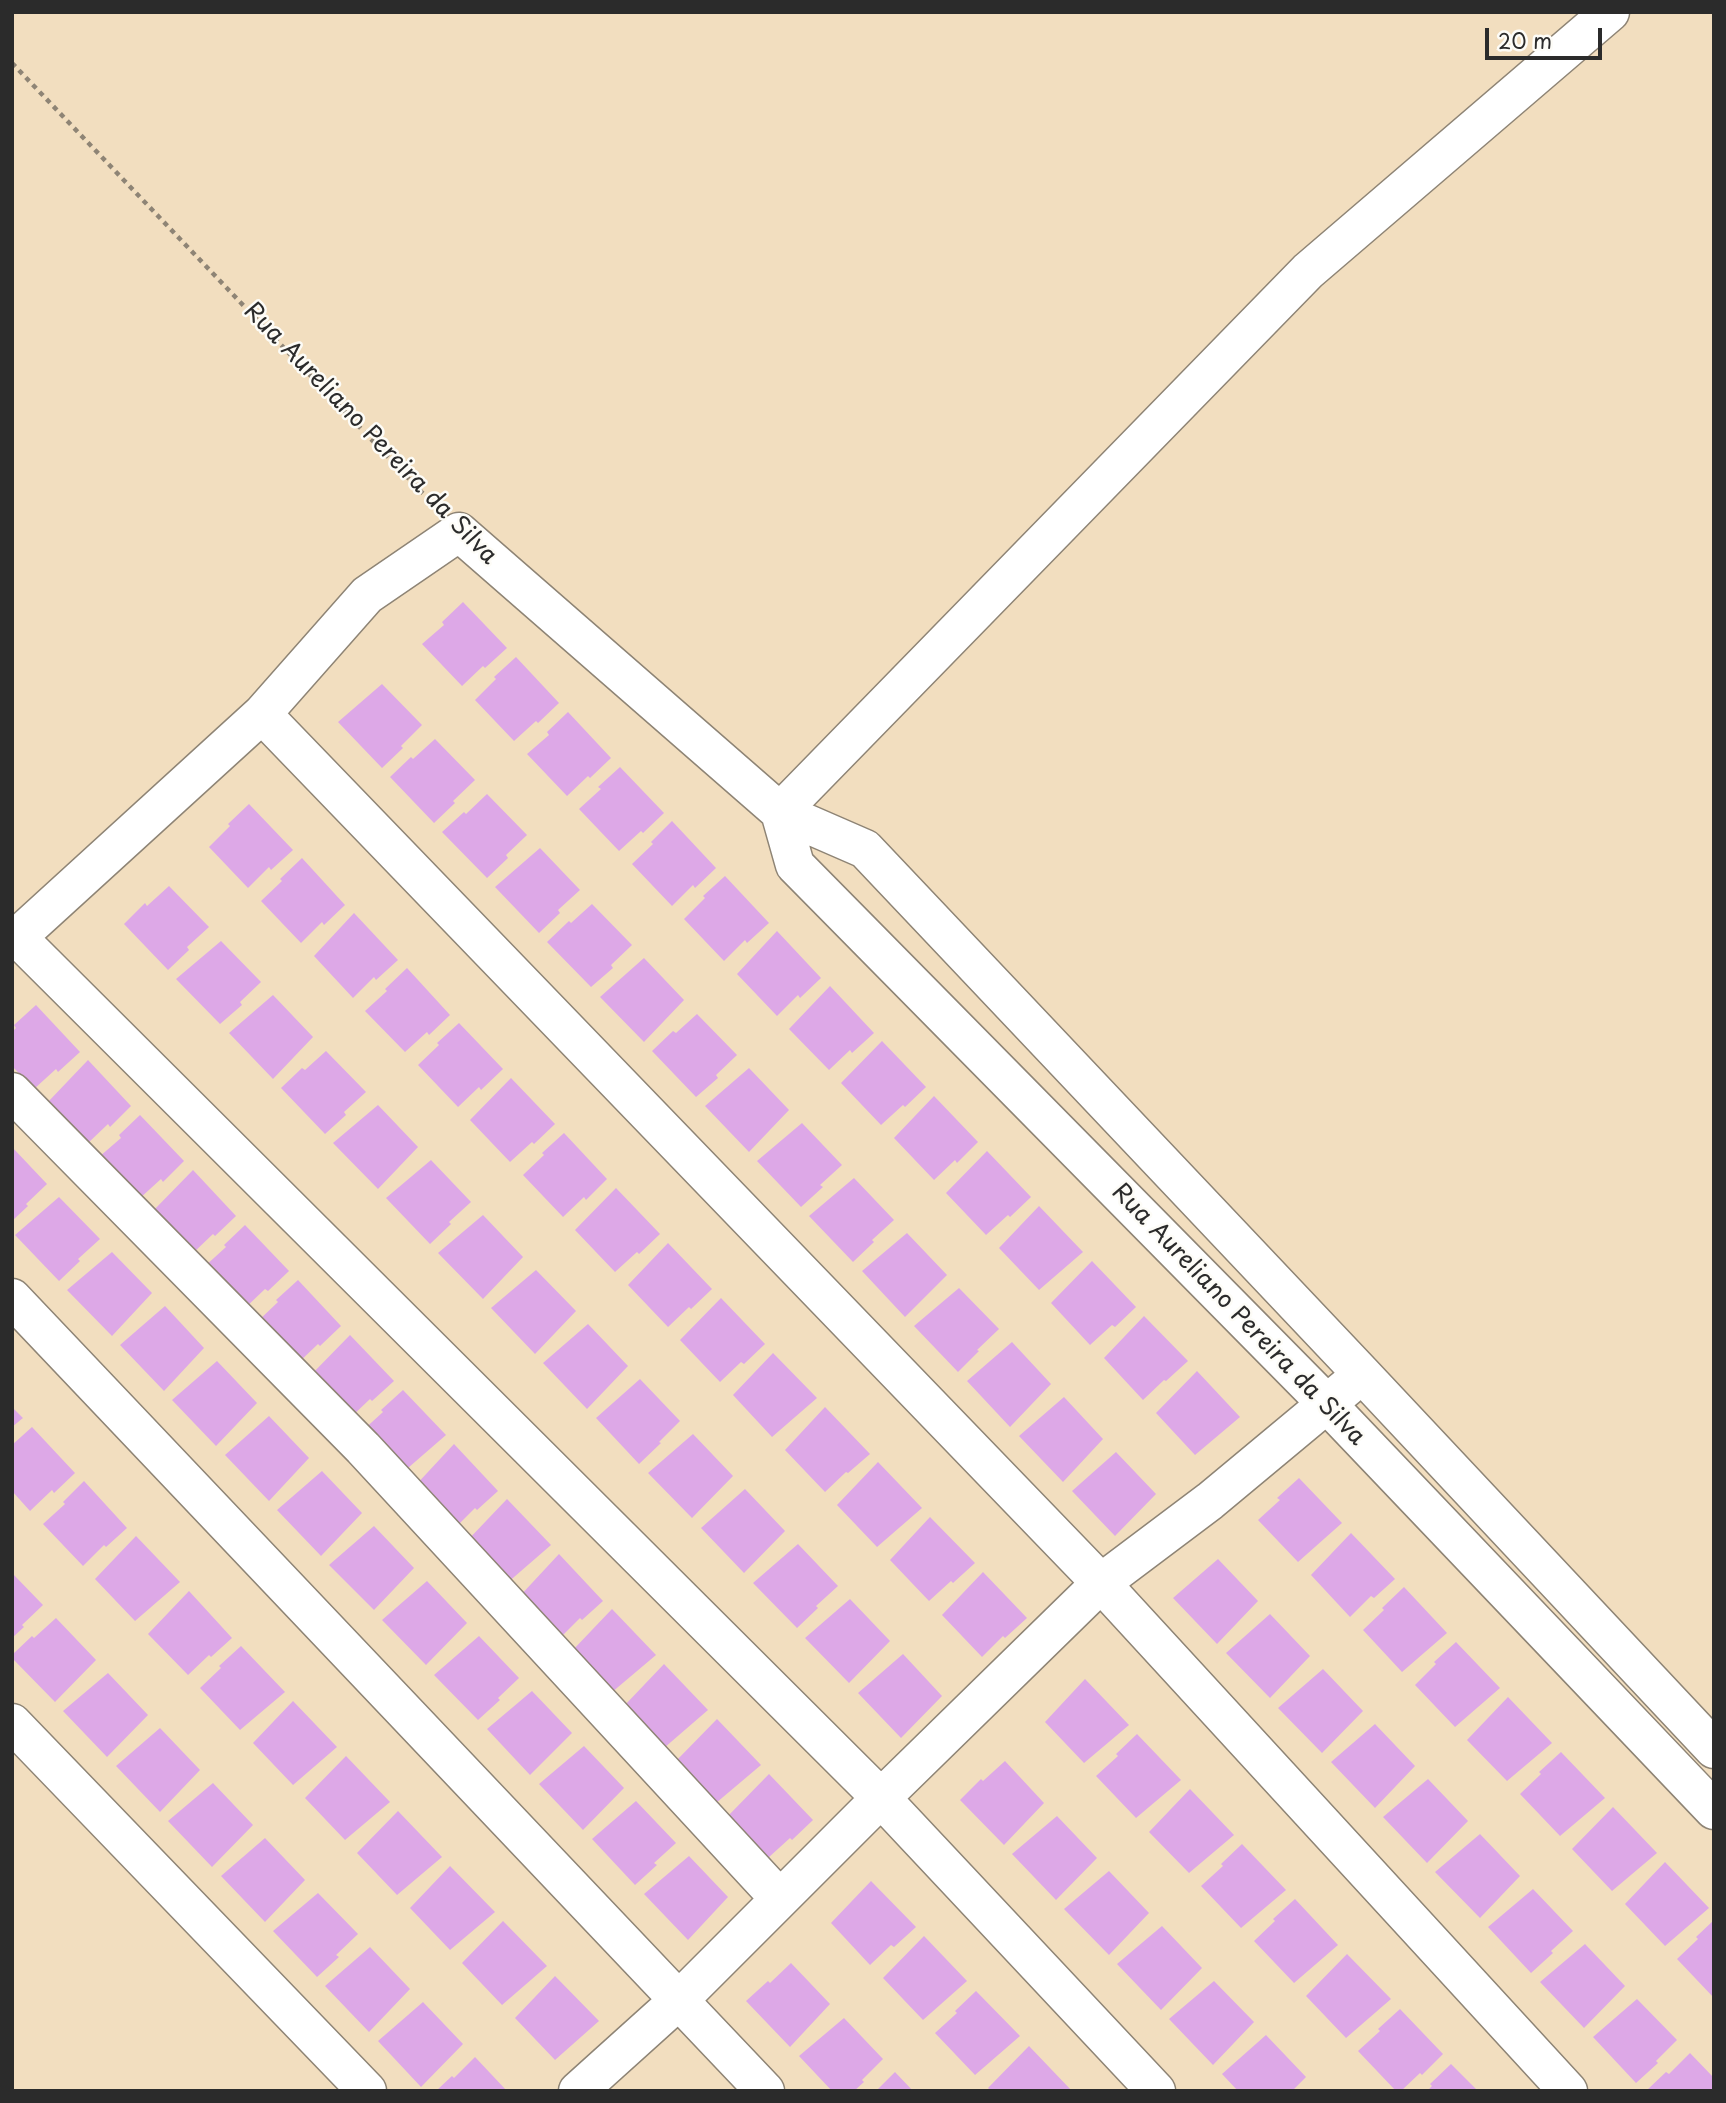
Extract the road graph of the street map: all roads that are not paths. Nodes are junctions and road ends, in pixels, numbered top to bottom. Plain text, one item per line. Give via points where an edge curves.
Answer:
1 (1610, 12) edge
2 (262, 714) junction
3 (780, 812) junction
4 (15, 939) edge
5 (12, 1093) edge
6 (12, 1297) edge
7 (1362, 1374) junction
8 (1327, 1404) junction
9 (1101, 1583) junction
10 (12, 1723) edge
11 (1714, 1749) edge
12 (881, 1798) junction
13 (1714, 1810) edge
14 (780, 1899) junction
15 (679, 2000) junction
16 (367, 2091) edge
17 (578, 2091) edge
18 (765, 2091) edge
19 (1156, 2091) edge
20 (1568, 2091) edge

1 - 3 street via 1308,271
2 - 3 street, Rua Aureliano Pereira da Silva via 367,595 459,532
2 - 4 street
2 - 9 street
3 - 7 street, Rua Aureliano Pereira da Silva via 865,849
3 - 8 street, Rua Aureliano Pereira da Silva via 795,865
4 - 12 street
5 - 14 street via 363,1448
6 - 15 street
7 - 8 street
7 - 11 street, Rua Aureliano Pereira da Silva
8 - 9 street
8 - 13 street, Rua Aureliano Pereira da Silva
9 - 12 street
9 - 20 street
10 - 16 street
12 - 14 street
12 - 19 street
14 - 15 street
15 - 17 street
15 - 18 street

